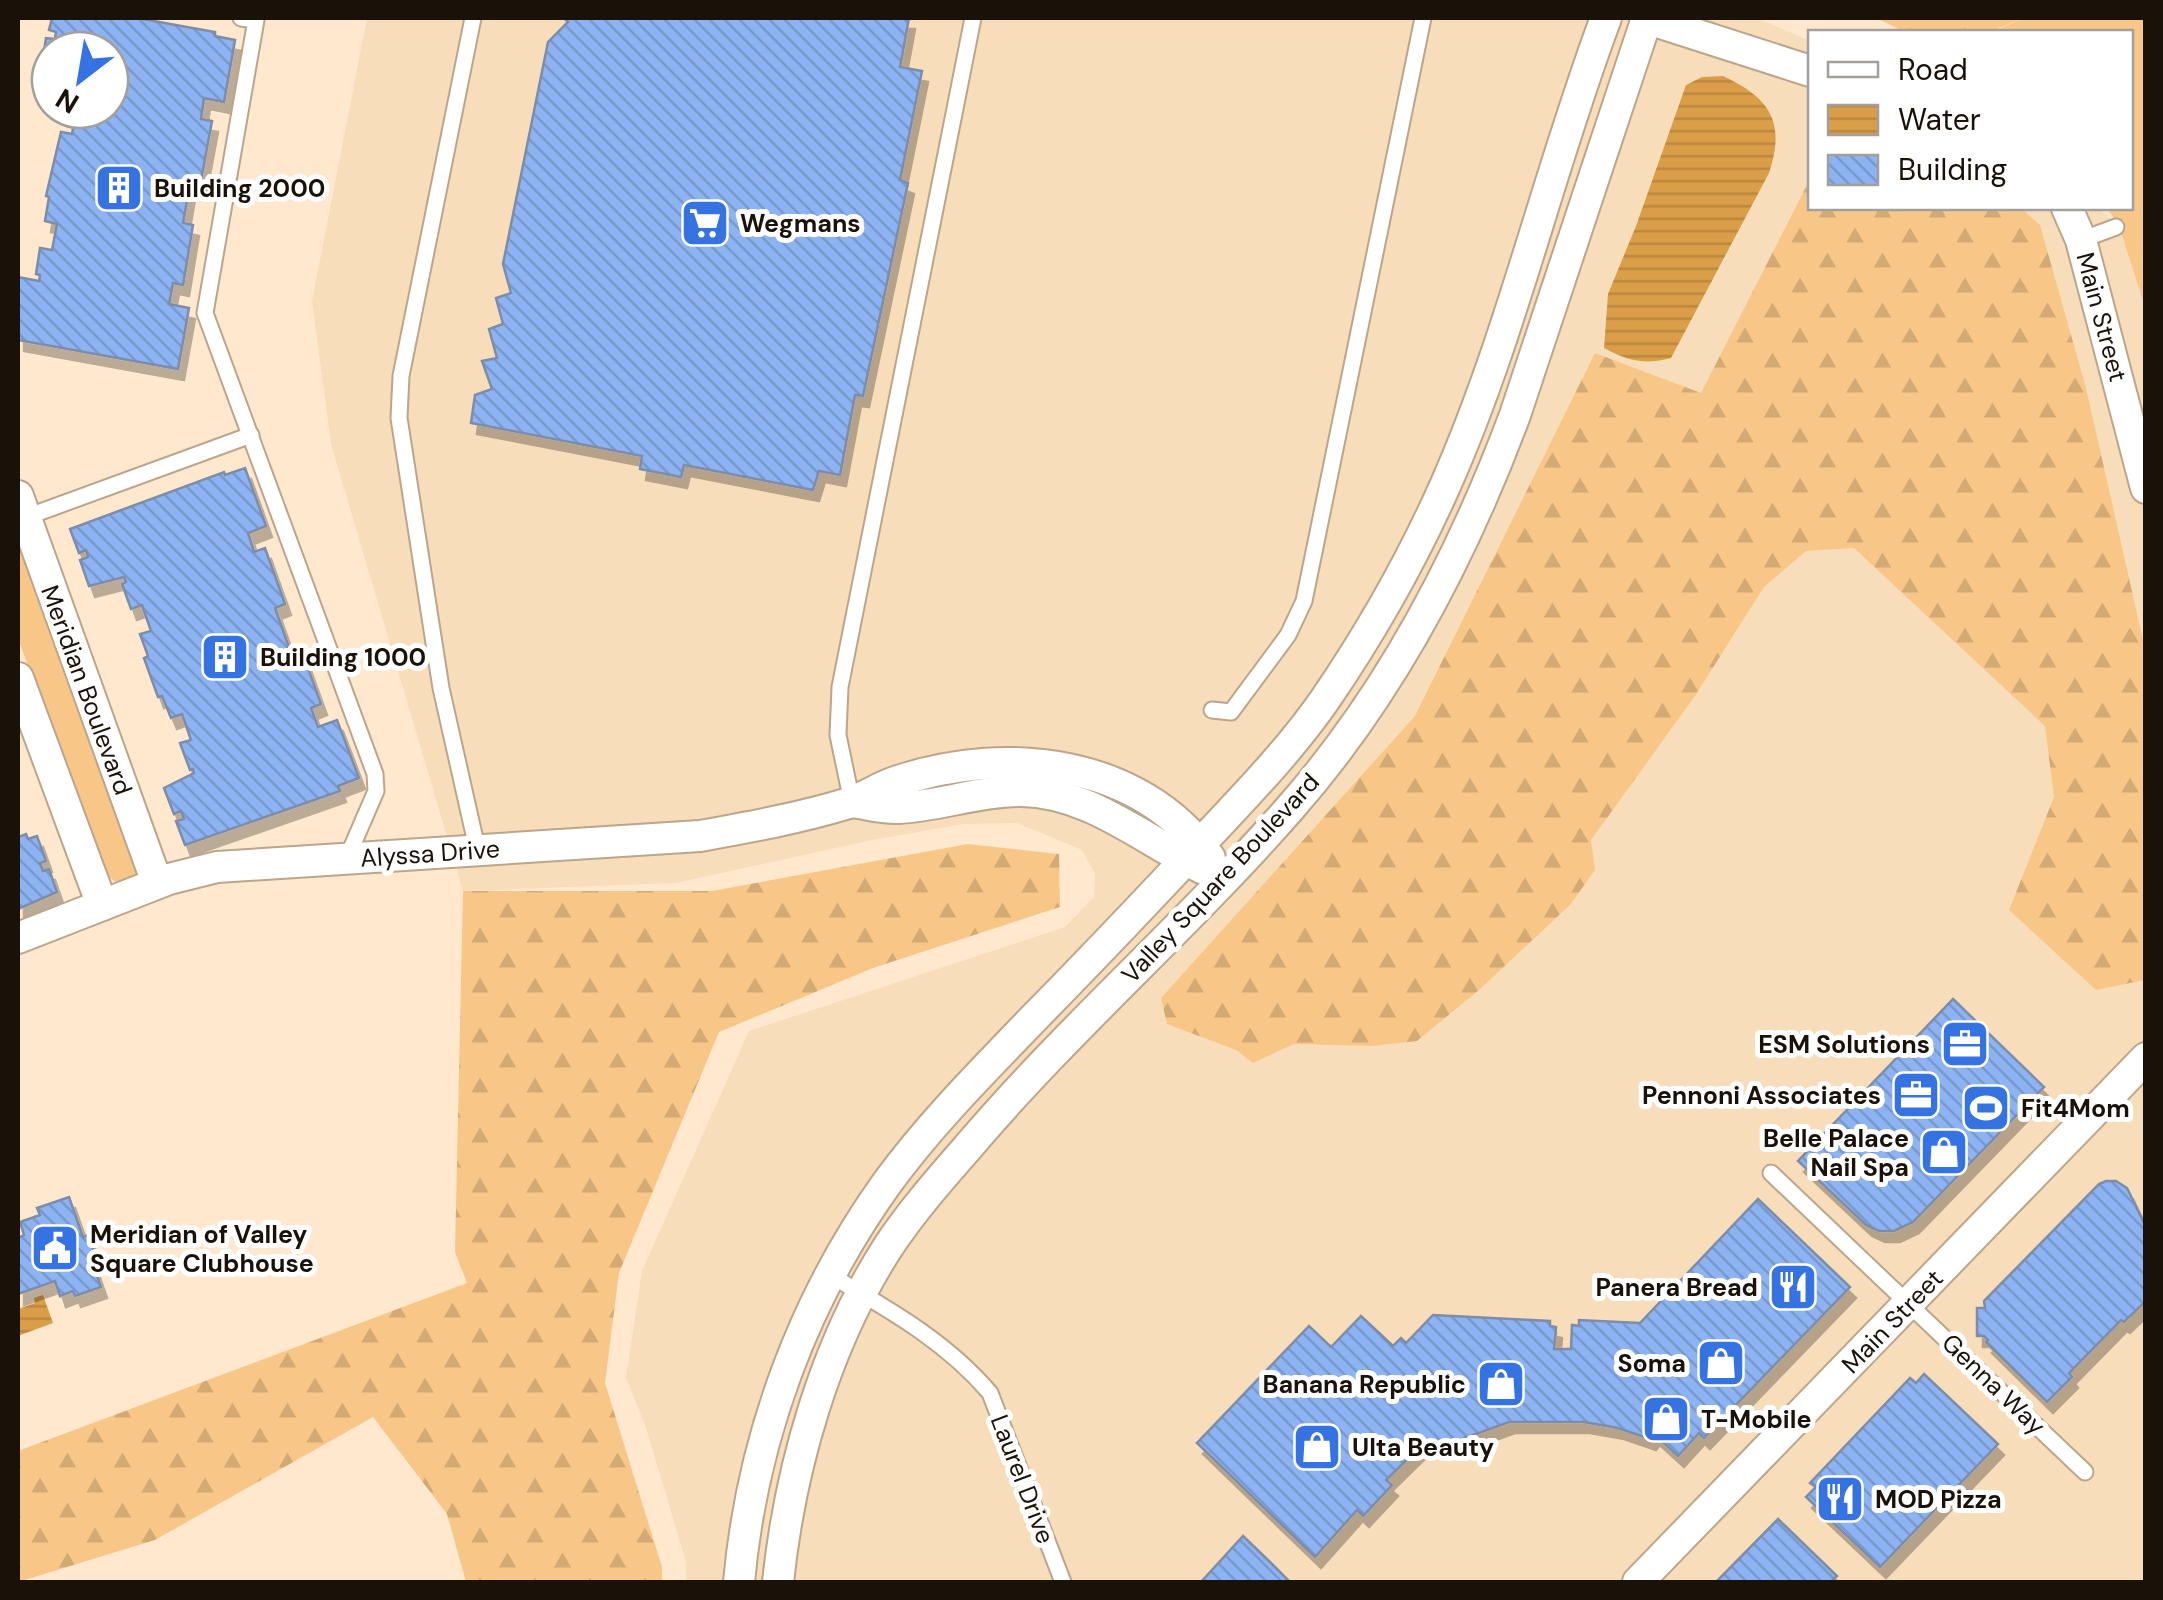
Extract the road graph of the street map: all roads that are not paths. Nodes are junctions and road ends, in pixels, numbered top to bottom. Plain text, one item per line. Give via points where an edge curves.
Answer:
1 (241, 18) edge
2 (473, 18) edge
3 (973, 18) edge
4 (1423, 18) edge
5 (1606, 18) edge
6 (1646, 18) edge
7 (1808, 70) edge
8 (2068, 210) edge
9 (2116, 228) dead end
10 (2082, 240) junction
11 (251, 435) junction
12 (2144, 475) edge
13 (20, 511) edge
14 (18, 678) edge
15 (1212, 710) dead end
16 (852, 802) junction
17 (478, 848) junction
18 (1193, 852) junction
19 (347, 858) junction
20 (1224, 878) junction
21 (156, 883) junction
22 (102, 906) junction
23 (18, 938) edge
24 (2146, 1058) edge
25 (1772, 1173) dead end
26 (830, 1275) junction
27 (862, 1294) junction
28 (1910, 1303) junction
29 (2085, 1472) dead end
30 (739, 1582) edge
31 (778, 1582) edge
32 (1064, 1582) edge
33 (1638, 1582) edge

1 - 11 lane via 256,20 205,312
2 - 17 lane via 401,376 399,418 441,688
3 - 16 lane via 840,687 838,735
4 - 15 lane via 1304,602 1231,712
5 - 18 street, Valley Square Boulevard via 1444,488 1323,702
6 - 7 street
6 - 20 street, Valley Square Boulevard via 1515,415 1458,551 1371,704 1291,807
8 - 10 street, Main Street
9 - 10 lane
10 - 12 street, Main Street
11 - 13 lane
11 - 19 lane via 376,774 376,791
13 - 21 street, Meridian Boulevard
14 - 22 street
16 - 17 street, Alyssa Drive via 700,836
16 - 18 street, Alyssa Drive via 898,781 970,766 1046,764 1134,793 1182,824
17 - 19 street, Alyssa Drive
18 - 20 street, Alyssa Drive
18 - 26 street, Valley Square Boulevard via 914,1148
19 - 21 street, Alyssa Drive via 217,866
20 - 27 street, Valley Square Boulevard via 1002,1106 890,1244
21 - 22 street, Alyssa Drive
22 - 23 street, Alyssa Drive
24 - 28 street, Main Street
25 - 28 lane, Genna Way
26 - 27 lane, Laurel Drive
26 - 30 street, Valley Square Boulevard via 770,1423
27 - 31 street, Valley Square Boulevard via 804,1442
27 - 32 lane, Laurel Drive via 948,1351 990,1393
28 - 29 lane, Genna Way
28 - 33 street, Main Street

